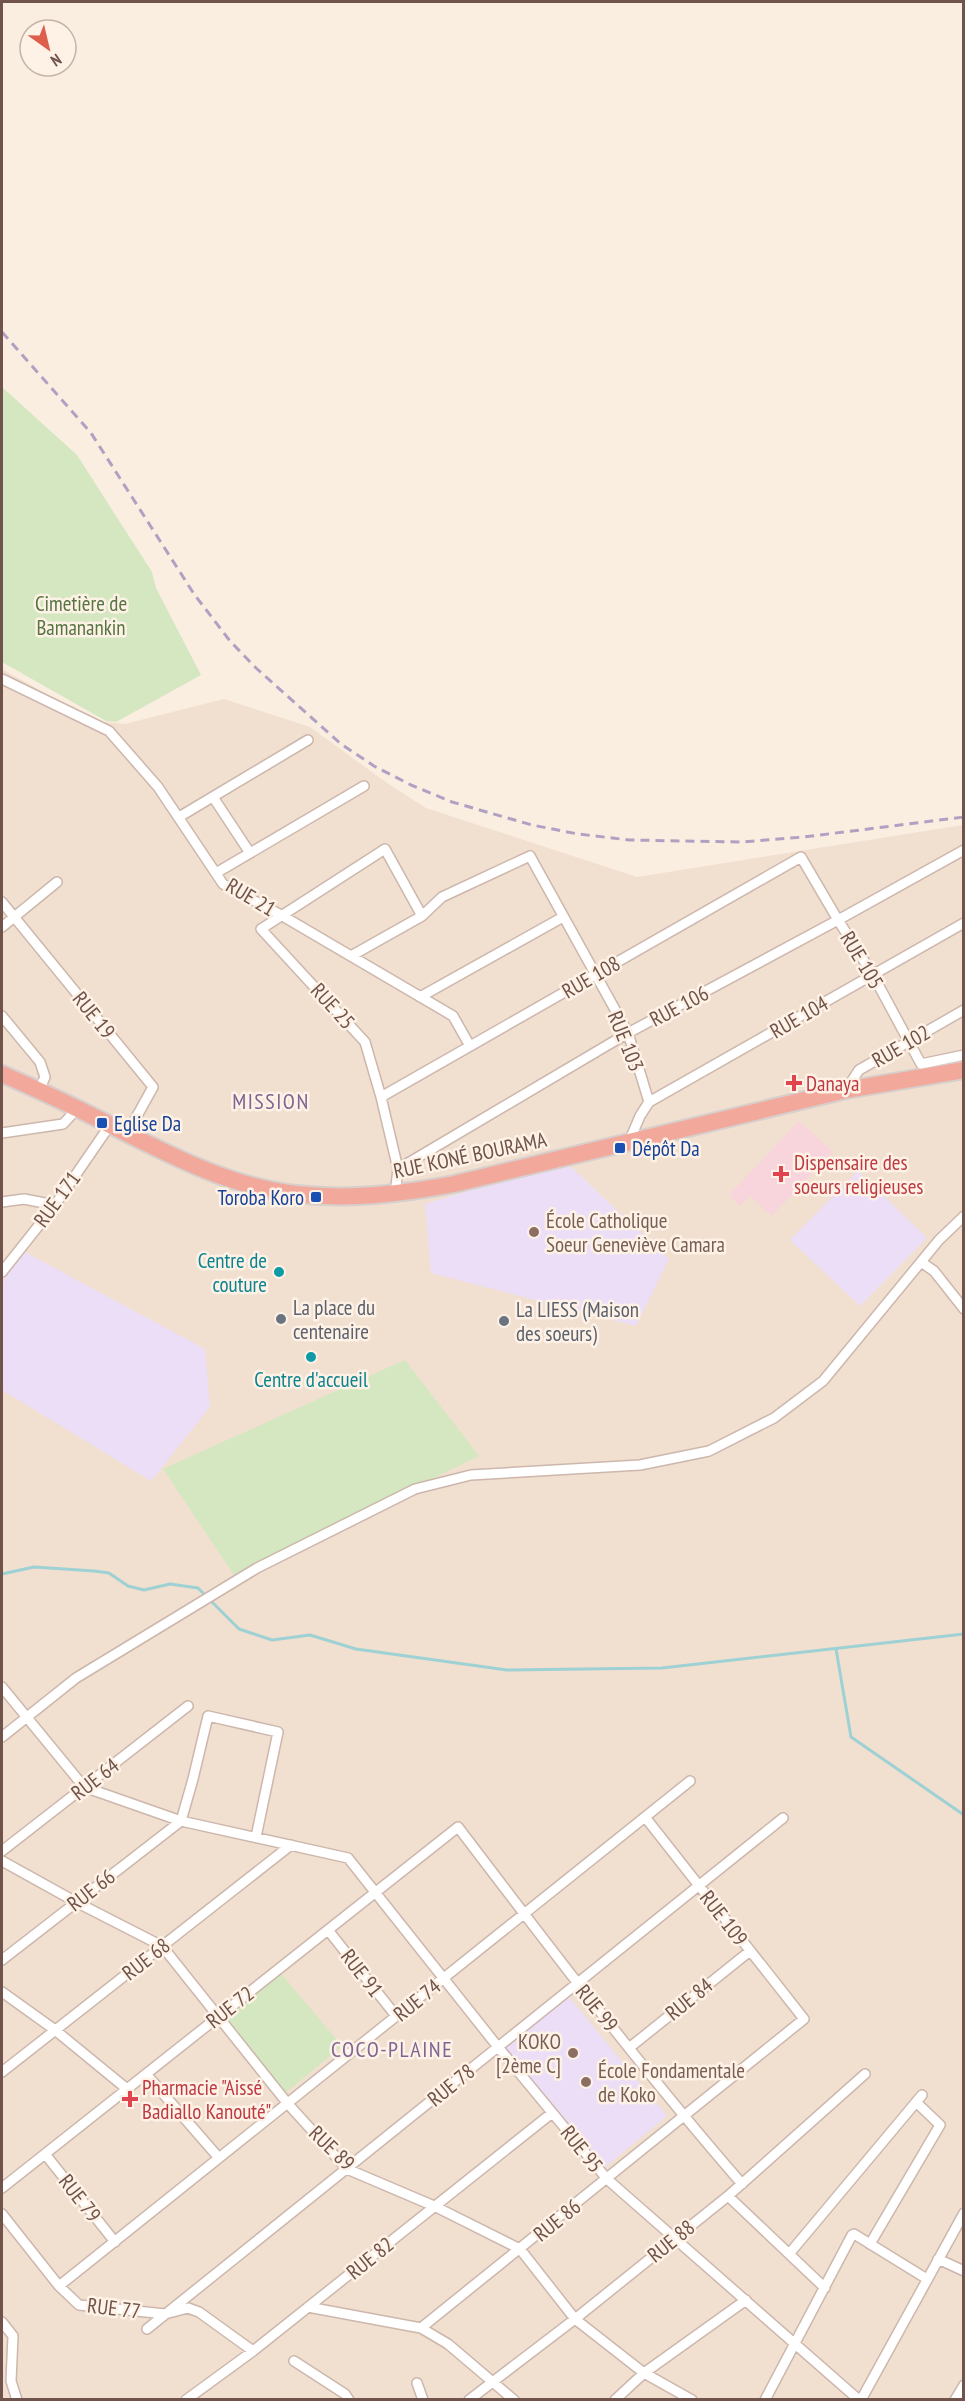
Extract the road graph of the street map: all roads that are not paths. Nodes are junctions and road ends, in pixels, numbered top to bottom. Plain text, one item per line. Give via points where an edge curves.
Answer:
1 (2, 679) edge
2 (308, 740) dead end
3 (364, 786) dead end
4 (213, 797) junction
5 (179, 818) junction
6 (963, 850) edge
7 (249, 853) junction
8 (801, 857) joint
9 (216, 873) junction
10 (57, 882) dead end
11 (2, 902) edge
12 (281, 915) junction
13 (422, 916) junction
14 (14, 917) junction
15 (563, 917) junction
16 (838, 920) junction
17 (963, 923) edge
18 (2, 927) edge
19 (351, 956) junction
20 (595, 975) junction
21 (873, 975) junction
22 (420, 997) junction
23 (963, 1010) edge
24 (2, 1016) edge
25 (628, 1033) junction
26 (908, 1042) junction
27 (470, 1046) junction
28 (963, 1055) edge
29 (963, 1070) edge
30 (2, 1074) edge
31 (39, 1090) junction
32 (846, 1090) junction
33 (381, 1097) junction
34 (650, 1102) junction
35 (78, 1108) junction
36 (110, 1125) junction
37 (2, 1133) edge
38 (127, 1134) junction
39 (629, 1142) junction
40 (398, 1169) junction
41 (396, 1195) junction
42 (2, 1202) edge
43 (55, 1205) junction
44 (963, 1216) edge
45 (921, 1262) junction
46 (2, 1272) edge
47 (963, 1309) edge
48 (2, 1687) edge
49 (188, 1706) dead end
50 (26, 1718) junction
51 (2, 1737) edge
52 (690, 1781) dead end
53 (84, 1787) junction
54 (645, 1817) junction
55 (783, 1818) dead end
56 (181, 1821) junction
57 (458, 1827) joint
58 (256, 1837) junction
59 (291, 1845) junction
60 (2, 1851) edge
61 (2, 1861) edge
62 (699, 1886) junction
63 (376, 1892) junction
64 (76, 1902) junction
65 (524, 1914) junction
66 (328, 1930) junction
67 (162, 1946) junction
68 (750, 1951) junction
69 (2, 1960) edge
70 (444, 1978) junction
71 (577, 1983) junction
72 (2, 1992) edge
73 (396, 2016) junction
74 (218, 2017) junction
75 (804, 2019) joint
76 (55, 2030) junction
77 (498, 2047) junction
78 (629, 2048) junction
79 (2, 2072) edge
80 (146, 2074) junction
81 (865, 2074) dead end
82 (127, 2089) junction
83 (288, 2104) junction
84 (552, 2113) junction
85 (684, 2116) junction
86 (45, 2154) junction
87 (219, 2158) junction
88 (347, 2169) junction
89 (607, 2179) junction
90 (742, 2184) junction
91 (2, 2188) edge
92 (728, 2196) junction
93 (434, 2206) junction
94 (963, 2213) edge
95 (2, 2214) edge
96 (675, 2237) junction
97 (115, 2242) junction
98 (870, 2244) junction
99 (520, 2249) junction
100 (789, 2254) junction
101 (938, 2259) junction
102 (963, 2271) edge
103 (927, 2279) junction
104 (59, 2286) junction
105 (825, 2288) junction
106 (746, 2300) junction
107 (308, 2307) junction
108 (165, 2314) junction
109 (575, 2319) junction
110 (2, 2322) edge
111 (421, 2328) junction
112 (147, 2329) dead end
113 (795, 2344) junction
114 (253, 2351) junction
115 (294, 2361) dead end
116 (644, 2373) junction
117 (493, 2381) junction
118 (417, 2383) dead end
119 (963, 2385) edge
120 (17, 2400) edge
121 (186, 2400) edge
122 (349, 2400) edge
123 (423, 2400) edge
124 (469, 2400) edge
125 (514, 2400) edge
126 (615, 2400) edge
127 (692, 2400) edge
128 (765, 2400) edge
129 (860, 2400) edge
130 (955, 2400) edge

1 - 5 street, RUE 21 via 109,731 158,786
2 - 4 street
3 - 7 street
4 - 5 street
4 - 7 street
5 - 9 street, RUE 21
6 - 16 street, RUE 106
7 - 9 street
8 - 16 street, RUE 105
8 - 20 street, RUE 108
9 - 12 street, RUE 21 via 223,884
10 - 14 street
11 - 14 street, RUE 19
12 - 13 street via 385,849
12 - 19 street, RUE 21
12 - 33 street, RUE 25 via 261,929 364,1042
13 - 15 street, RUE 103 via 442,897 530,856
13 - 19 street
14 - 18 street
14 - 38 street, RUE 19 via 153,1087
15 - 20 street, RUE 103
15 - 22 street
16 - 21 street, RUE 105
16 - 25 street, RUE 106
17 - 21 street, RUE 104
19 - 22 street, RUE 21
20 - 25 street, RUE 103
20 - 27 street, RUE 108
21 - 26 street, RUE 105
21 - 34 street, RUE 104
22 - 27 street, RUE 21 via 453,1016
23 - 26 street, RUE 102
24 - 31 street via 40,1062 45,1077
25 - 34 street, RUE 103
25 - 40 street, RUE 106
26 - 28 street, RUE 105 via 921,1064
26 - 32 street, RUE 102 via 859,1070
27 - 33 street, RUE 108
29 - 32 highway, RUE KONÉ BOURAMA
30 - 31 highway, RUE KONÉ BOURAMA
31 - 35 highway, RUE KONÉ BOURAMA
32 - 39 highway, RUE KONÉ BOURAMA
33 - 40 street, RUE 25
34 - 39 street, RUE 104
35 - 36 highway, RUE KONÉ BOURAMA
35 - 37 street via 63,1124
36 - 38 highway, RUE KONÉ BOURAMA
36 - 43 street, RUE 171
38 - 41 highway, RUE KONÉ BOURAMA via 195,1166 260,1187 295,1194
39 - 41 highway, RUE KONÉ BOURAMA
40 - 41 street, RUE 25
42 - 43 street via 24,1199
43 - 46 street, RUE 171
44 - 45 street
45 - 47 street via 934,1271
45 - 50 street via 823,1380 774,1418 709,1451 640,1465 471,1475 415,1489 258,1568 76,1678
48 - 50 street
49 - 53 street, RUE 64
50 - 51 street
50 - 53 street
52 - 54 street, RUE 74
53 - 56 street
53 - 60 street, RUE 64
54 - 62 street, RUE 109
54 - 65 street, RUE 74
55 - 62 street, RUE 78
56 - 58 street
56 - 58 street via 208,1716 278,1732
56 - 64 street, RUE 66
57 - 63 street, RUE 72
57 - 65 street, RUE 99
58 - 59 street
59 - 63 street, RUE 95 via 348,1858
59 - 67 street, RUE 68
61 - 64 street, RUE 89
62 - 68 street, RUE 109
62 - 71 street, RUE 78
63 - 66 street, RUE 72
63 - 70 street, RUE 95
64 - 67 street, RUE 89
64 - 69 street, RUE 66
65 - 70 street, RUE 74
65 - 71 street, RUE 99
66 - 73 street, RUE 91
66 - 74 street, RUE 72
67 - 74 street, RUE 89
67 - 76 street, RUE 68
68 - 75 street, RUE 109
68 - 78 street, RUE 84
70 - 73 street, RUE 74
70 - 77 street, RUE 95
71 - 77 street, RUE 78
71 - 78 street, RUE 99
72 - 76 street
73 - 83 street, RUE 74
74 - 80 street, RUE 72
74 - 83 street, RUE 89
75 - 85 street, RUE 86
76 - 79 street, RUE 68
76 - 82 street
77 - 84 street, RUE 95
77 - 88 street, RUE 78
78 - 85 street, RUE 99
80 - 82 street, RUE 72
80 - 87 street
81 - 90 street, RUE 88
82 - 86 street, RUE 72
83 - 87 street, RUE 74
83 - 88 street, RUE 89
84 - 89 street, RUE 95
84 - 93 street, RUE 82
85 - 89 street, RUE 86
85 - 90 street, RUE 99
86 - 91 street, RUE 72
86 - 97 street, RUE 79
87 - 97 street, RUE 74
88 - 93 street, RUE 89
88 - 108 street, RUE 78
89 - 96 street, RUE 95
89 - 99 street, RUE 86
90 - 92 street, RUE 88
92 - 96 street, RUE 88
92 - 100 street
93 - 99 street, RUE 89
93 - 107 street, RUE 82
94 - 101 street
95 - 104 street, RUE 77
96 - 106 street, RUE 95
96 - 109 street, RUE 88
97 - 104 street, RUE 74
98 - 100 street via 940,2125 919,2099
98 - 103 street
98 - 105 street via 852,2235
99 - 109 street, RUE 89
99 - 111 street, RUE 86
100 - 105 street
101 - 102 street
101 - 103 street
103 - 129 street
104 - 108 street, RUE 77 via 79,2305
105 - 113 street
106 - 113 street, RUE 95
106 - 116 street
107 - 111 street
107 - 114 street, RUE 82
108 - 112 street, RUE 78
108 - 114 street, RUE 77 via 188,2307
109 - 116 street, RUE 89
109 - 117 street, RUE 88
110 - 120 street via 13,2336 11,2381
111 - 117 street via 448,2344
113 - 128 street
113 - 129 street, RUE 95
114 - 121 street, RUE 82
115 - 122 street
116 - 126 street
116 - 127 street, RUE 89
117 - 124 street, RUE 88
117 - 125 street
118 - 123 street
119 - 130 street

